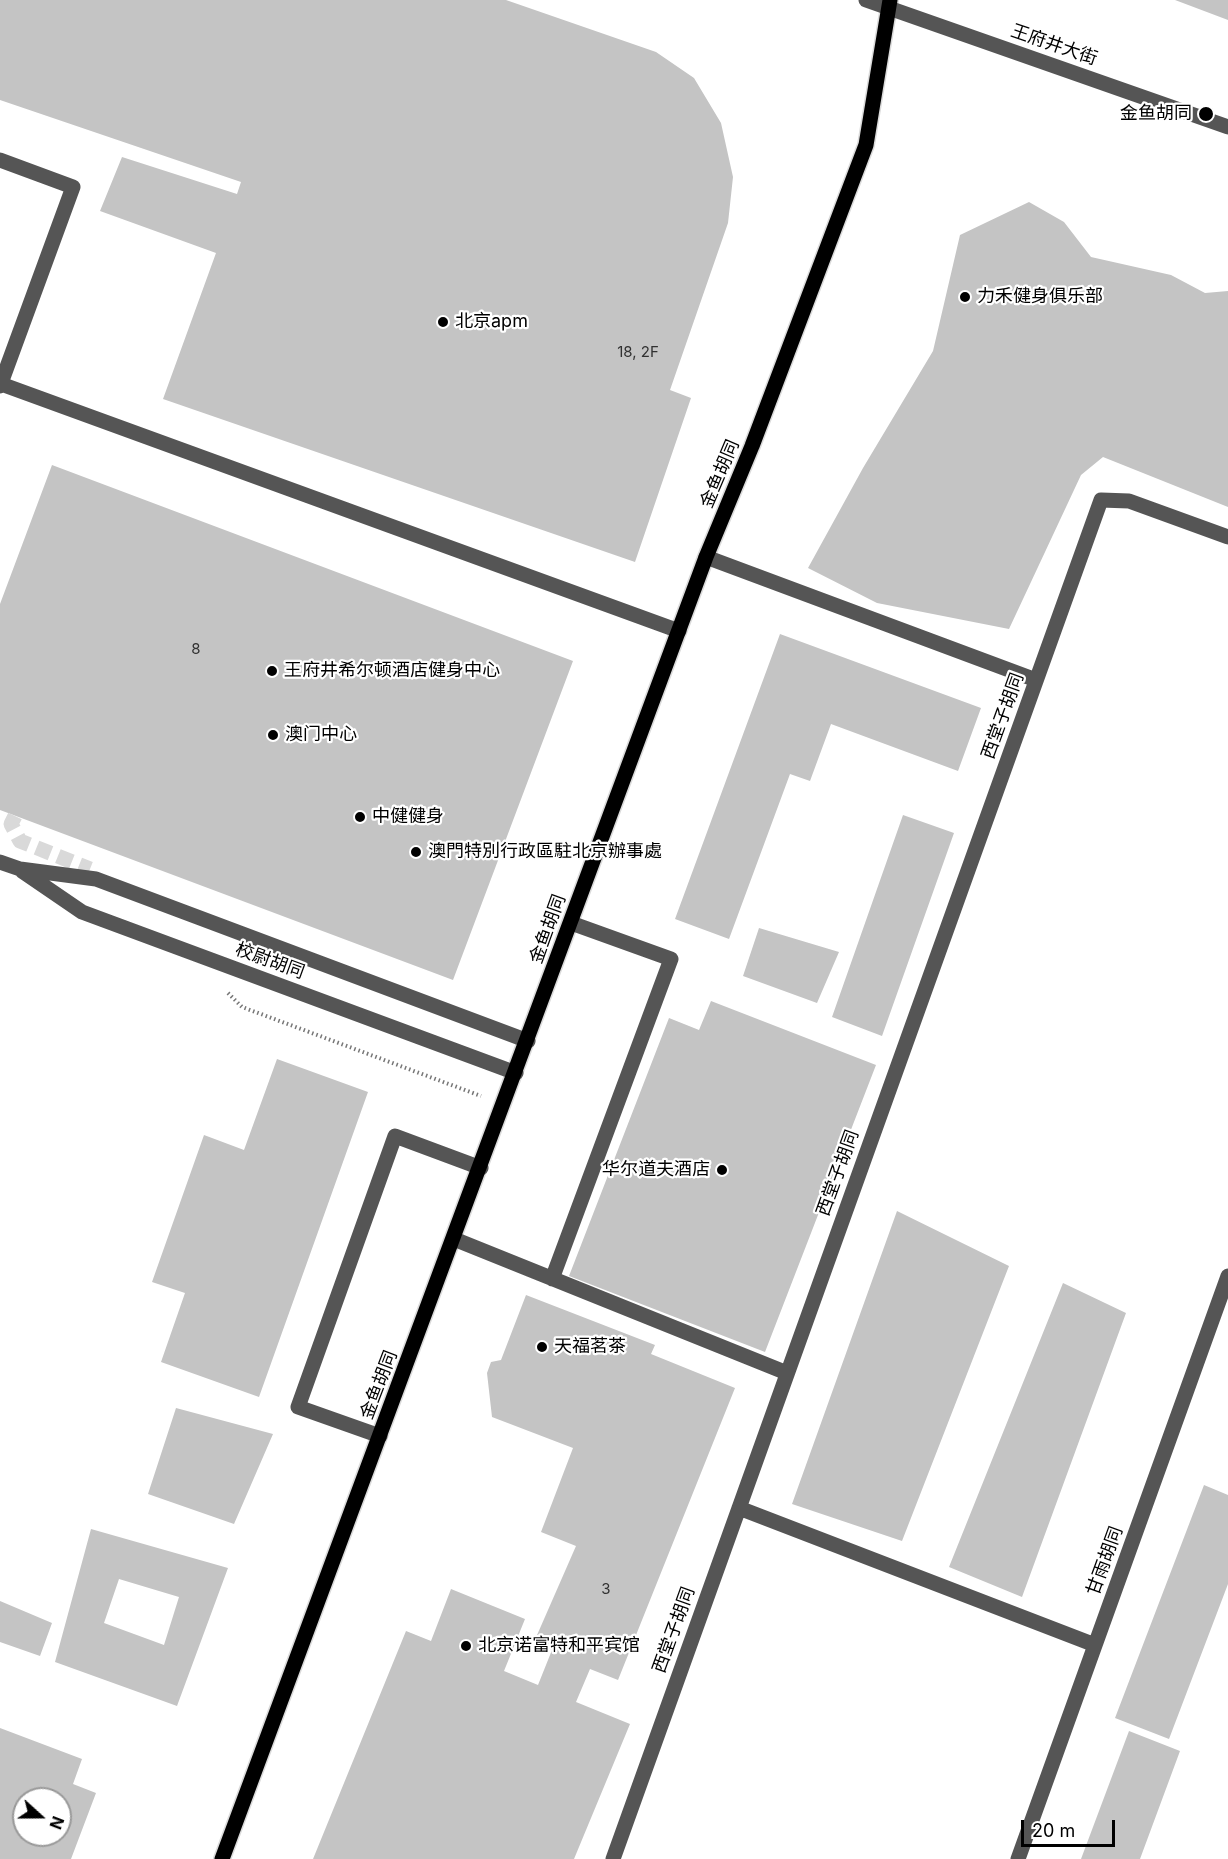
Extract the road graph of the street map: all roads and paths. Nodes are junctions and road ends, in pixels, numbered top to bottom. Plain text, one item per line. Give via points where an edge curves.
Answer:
1 (866, 0) edge
2 (889, 4) edge
3 (1228, 126) edge
4 (0, 160) edge
5 (0, 385) edge
6 (1228, 537) edge
7 (706, 557) junction
8 (679, 631) junction
9 (1036, 680) junction
10 (0, 862) edge
11 (90, 868) tunnel mouth
12 (20, 869) junction
13 (129, 892) junction
14 (571, 923) junction
15 (226, 991) dead end
16 (528, 1041) junction
17 (516, 1073) junction
18 (504, 1105) junction
19 (481, 1168) junction
20 (454, 1239) junction
21 (1228, 1276) edge
22 (552, 1279) junction
23 (787, 1373) junction
24 (381, 1436) junction
25 (739, 1508) junction
26 (1095, 1645) junction
27 (222, 1859) edge
28 (613, 1859) edge
29 (1018, 1859) edge

1 - 2 street, 王府井大街
2 - 3 street, 王府井大街
2 - 7 main road, 金鱼胡同 via 866,145
4 - 5 street via 73,187
5 - 8 street
6 - 9 street, 西堂子胡同 via 1129,501 1101,500
7 - 8 main road, 金鱼胡同
7 - 9 street
8 - 14 main road, 金鱼胡同
9 - 23 street, 西堂子胡同
10 - 12 street, 校尉胡同
11 - 13 street
12 - 13 street, 校尉胡同 via 96,879
12 - 17 street, 校尉胡同 via 82,912
13 - 16 street, 校尉胡同
14 - 16 main road, 金鱼胡同
14 - 22 street via 671,959
15 - 18 path via 242,1006
16 - 17 main road, 金鱼胡同
17 - 18 main road, 金鱼胡同
18 - 19 main road, 金鱼胡同
19 - 20 main road, 金鱼胡同
19 - 24 street via 395,1136 298,1407
20 - 22 street
20 - 24 main road, 金鱼胡同
21 - 26 street, 甘雨胡同
22 - 23 street
23 - 25 street, 西堂子胡同
24 - 27 main road, 金鱼胡同
25 - 26 street
25 - 28 street, 西堂子胡同
26 - 29 street, 甘雨胡同

